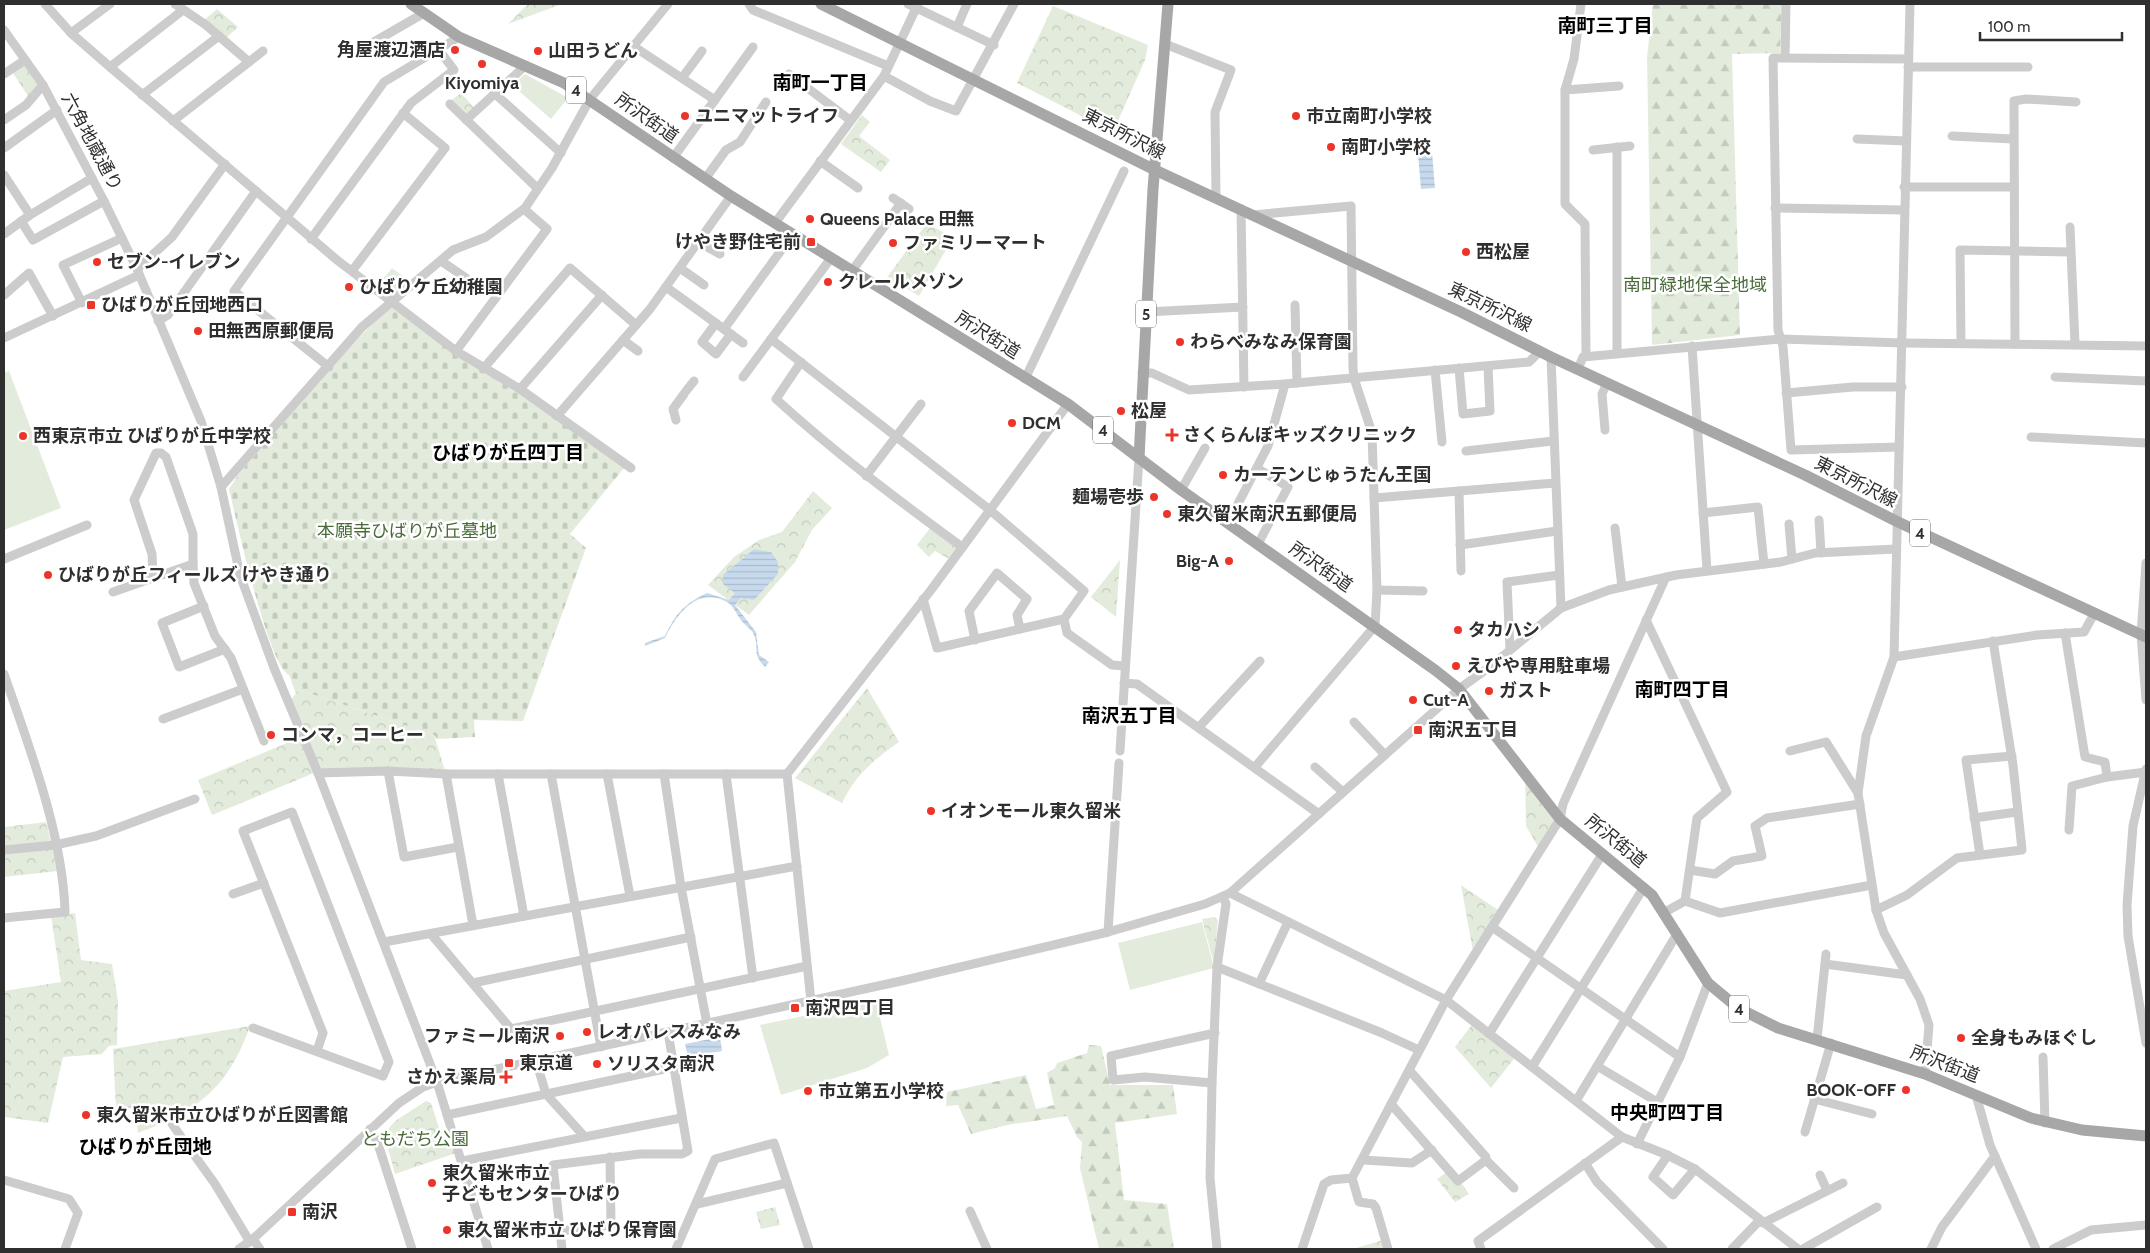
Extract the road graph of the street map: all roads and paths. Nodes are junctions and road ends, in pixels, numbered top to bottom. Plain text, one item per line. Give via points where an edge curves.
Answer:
1 (45, 4) edge
2 (110, 4) edge
3 (175, 4) edge
4 (411, 4) edge
5 (668, 4) edge
6 (749, 4) edge
7 (821, 4) edge
8 (967, 4) edge
9 (1014, 4) edge
10 (1168, 4) edge
11 (1581, 4) edge
12 (1786, 4) edge
13 (1910, 4) edge
14 (914, 5) edge
15 (183, 10) junction
16 (424, 13) junction
17 (957, 27) junction
18 (4, 30) edge
19 (72, 33) junction
20 (219, 36) junction
21 (459, 37) junction
22 (900, 41) junction
23 (1165, 44) junction
24 (994, 45) junction
25 (367, 46) dead end
26 (633, 46) junction
27 (753, 46) dead end
28 (439, 50) junction
29 (263, 51) dead end
30 (702, 51) dead end
31 (1784, 57) junction
32 (25, 60) junction
33 (249, 62) junction
34 (1908, 62) junction
35 (526, 65) junction
36 (888, 66) junction
37 (110, 67) junction
38 (2028, 67) dead end
39 (4, 74) edge
40 (788, 74) dead end
41 (884, 76) junction
42 (682, 78) junction
43 (975, 79) junction
44 (43, 85) junction
45 (1619, 86) dead end
46 (1565, 90) junction
47 (494, 94) junction
48 (142, 95) junction
49 (590, 99) junction
50 (715, 100) junction
51 (766, 102) dead end
52 (2076, 102) dead end
53 (450, 104) dead end
54 (57, 110) junction
55 (403, 113) junction
56 (759, 113) junction
57 (767, 118) dead end
58 (4, 120) edge
59 (466, 120) junction
60 (850, 120) junction
61 (173, 121) junction
62 (1952, 136) dead end
63 (1857, 139) dead end
64 (2013, 139) junction
65 (1906, 141) junction
66 (1630, 146) dead end
67 (1617, 147) junction
68 (4, 148) edge
69 (1593, 150) dead end
70 (561, 153) junction
71 (673, 158) junction
72 (820, 161) junction
73 (224, 164) junction
74 (1155, 170) junction
75 (1124, 171) dead end
76 (4, 174) edge
77 (92, 178) junction
78 (705, 179) junction
79 (1904, 187) junction
80 (2014, 187) junction
81 (537, 188) junction
82 (858, 188) dead end
83 (256, 190) junction
84 (731, 196) junction
85 (1216, 197) junction
86 (893, 198) dead end
87 (104, 201) junction
88 (901, 203) junction
89 (1775, 208) junction
90 (524, 209) junction
91 (909, 209) dead end
92 (1241, 210) junction
93 (1904, 210) junction
94 (30, 215) junction
95 (1252, 215) junction
96 (285, 218) junction
97 (21, 221) junction
98 (775, 223) junction
99 (2070, 227) dead end
100 (4, 234) edge
101 (793, 234) junction
102 (122, 238) junction
103 (311, 239) junction
104 (698, 242) junction
105 (2015, 250) junction
106 (2070, 252) junction
107 (720, 254) dead end
108 (830, 258) junction
109 (441, 261) junction
110 (1351, 261) junction
111 (680, 268) junction
112 (852, 271) junction
113 (138, 272) junction
114 (352, 272) junction
115 (466, 278) dead end
116 (704, 285) dead end
117 (666, 287) junction
118 (4, 295) edge
119 (602, 295) junction
120 (393, 301) junction
121 (82, 303) junction
122 (1295, 305) dead end
123 (1243, 307) junction
124 (738, 309) junction
125 (1146, 312) junction
126 (747, 315) dead end
127 (53, 316) junction
128 (158, 321) junction
129 (636, 325) junction
130 (724, 329) junction
131 (4, 338) edge
132 (771, 339) junction
133 (1781, 339) junction
134 (623, 340) junction
135 (743, 343) dead end
136 (1903, 343) junction
137 (1961, 343) junction
138 (2015, 344) junction
139 (2075, 344) junction
140 (1692, 346) junction
141 (2146, 346) edge
142 (456, 350) junction
143 (638, 351) dead end
144 (1540, 351) junction
145 (1617, 353) junction
146 (1586, 356) junction
147 (1551, 357) junction
148 (801, 362) junction
149 (1488, 366) junction
150 (328, 367) junction
151 (1459, 368) junction
152 (483, 369) junction
153 (1578, 369) junction
154 (1435, 370) junction
155 (1142, 373) junction
156 (743, 377) dead end
157 (2055, 377) dead end
158 (1354, 378) junction
159 (1026, 379) junction
160 (694, 381) dead end
161 (2146, 381) edge
162 (1296, 383) junction
163 (1607, 383) junction
164 (1285, 384) junction
165 (1244, 387) junction
166 (1902, 387) junction
167 (520, 389) junction
168 (1786, 393) junction
169 (921, 404) dead end
170 (1068, 404) junction
171 (558, 416) junction
172 (676, 420) dead end
173 (1697, 424) junction
174 (1605, 430) dead end
175 (897, 435) junction
176 (2031, 437) dead end
177 (1553, 441) junction
178 (1442, 442) dead end
179 (2146, 444) edge
180 (1900, 447) junction
181 (1205, 448) dead end
182 (1466, 451) dead end
183 (1139, 458) junction
184 (631, 468) dead end
185 (1257, 468) junction
186 (866, 476) junction
187 (1555, 483) junction
188 (221, 488) junction
189 (1181, 490) junction
190 (1458, 491) junction
191 (1374, 498) junction
192 (990, 510) junction
193 (1703, 513) junction
194 (1819, 520) dead end
195 (1898, 522) junction
196 (1228, 523) junction
197 (1790, 524) dead end
198 (87, 525) dead end
199 (1615, 528) dead end
200 (1557, 531) junction
201 (1258, 544) junction
202 (1460, 545) junction
203 (962, 548) junction
204 (1896, 549) junction
205 (1821, 553) junction
206 (4, 559) edge
207 (1792, 559) junction
208 (2146, 563) edge
209 (193, 564) junction
210 (1764, 564) junction
211 (2146, 569) edge
212 (1707, 570) junction
213 (1461, 571) dead end
214 (1559, 575) junction
215 (153, 578) junction
216 (1666, 578) junction
217 (1622, 587) junction
218 (1377, 590) junction
219 (1423, 591) dead end
220 (113, 592) dead end
221 (923, 599) junction
222 (204, 606) junction
223 (1560, 608) junction
224 (2094, 614) junction
225 (1064, 619) junction
226 (1646, 620) junction
227 (1375, 626) junction
228 (1020, 629) junction
229 (2065, 633) junction
230 (2145, 634) edge
231 (975, 640) junction
232 (1993, 641) junction
233 (225, 649) junction
234 (1510, 650) junction
235 (1894, 657) junction
236 (1260, 661) dead end
237 (1125, 666) junction
238 (4, 674) edge
239 (1124, 683) junction
240 (243, 689) junction
241 (1459, 689) junction
242 (2146, 700) edge
243 (163, 719) dead end
244 (1354, 722) dead end
245 (1199, 727) junction
246 (264, 741) dead end
247 (1120, 751) dead end
248 (1790, 751) dead end
249 (1385, 755) junction
250 (2012, 756) junction
251 (1119, 763) dead end
252 (1255, 767) junction
253 (1314, 767) dead end
254 (388, 771) junction
255 (2146, 771) edge
256 (318, 773) junction
257 (446, 774) junction
258 (498, 774) junction
259 (551, 774) junction
260 (607, 774) junction
261 (664, 774) junction
262 (726, 774) junction
263 (787, 774) junction
264 (2107, 777) junction
265 (1343, 792) junction
266 (1858, 793) junction
267 (195, 799) dead end
268 (1860, 804) junction
269 (2017, 812) junction
270 (1319, 814) junction
271 (1974, 818) junction
272 (1560, 819) junction
273 (2069, 830) dead end
274 (55, 845) junction
275 (458, 847) junction
276 (4, 850) edge
277 (1603, 853) junction
278 (1980, 855) junction
279 (797, 866) junction
280 (1690, 870) junction
281 (740, 877) junction
282 (264, 883) junction
283 (1872, 885) junction
284 (681, 887) junction
285 (1644, 887) junction
286 (233, 894) dead end
287 (1226, 895) junction
288 (630, 896) junction
289 (1685, 901) junction
290 (574, 907) junction
291 (1876, 910) junction
292 (1665, 912) junction
293 (524, 916) junction
294 (4, 918) edge
295 (1288, 922) junction
296 (474, 925) junction
297 (1492, 927) junction
298 (1108, 932) junction
299 (431, 934) junction
300 (1677, 934) junction
301 (691, 937) junction
302 (384, 942) junction
303 (1826, 954) dead end
304 (1537, 958) junction
305 (585, 960) junction
306 (1825, 964) junction
307 (807, 966) junction
308 (1217, 967) junction
309 (1907, 975) junction
310 (753, 978) junction
311 (1708, 982) junction
312 (473, 983) junction
313 (1259, 984) junction
314 (1580, 988) junction
315 (701, 989) junction
316 (1446, 1000) junction
317 (811, 1001) junction
318 (595, 1012) junction
319 (1625, 1019) junction
320 (707, 1024) junction
321 (253, 1028) dead end
322 (668, 1032) junction
323 (1215, 1033) junction
324 (1489, 1034) junction
325 (1817, 1040) junction
326 (1831, 1043) junction
327 (2146, 1043) edge
328 (601, 1047) junction
329 (1419, 1050) junction
330 (317, 1051) junction
331 (2043, 1057) dead end
332 (1680, 1058) junction
333 (536, 1060) junction
334 (1597, 1066) junction
335 (674, 1067) junction
336 (1532, 1067) junction
337 (1410, 1071) junction
338 (1925, 1074) junction
339 (436, 1082) junction
340 (1212, 1083) junction
341 (546, 1094) junction
342 (1976, 1095) junction
343 (1814, 1099) junction
344 (1576, 1101) junction
345 (1659, 1103) junction
346 (1392, 1104) junction
347 (1872, 1114) dead end
348 (447, 1115) junction
349 (682, 1118) junction
350 (2045, 1122) junction
351 (172, 1124) dead end
352 (370, 1129) junction
353 (1805, 1132) dead end
354 (584, 1136) junction
355 (2146, 1136) edge
356 (1622, 1137) junction
357 (1637, 1144) junction
358 (1432, 1150) junction
359 (1668, 1155) junction
360 (1995, 1156) junction
361 (610, 1157) junction
362 (462, 1160) junction
363 (1363, 1160) junction
364 (1486, 1160) junction
365 (1585, 1163) junction
366 (1695, 1169) junction
367 (1820, 1175) dead end
368 (1352, 1178) junction
369 (4, 1180) edge
370 (1843, 1182) dead end
371 (787, 1183) junction
372 (1514, 1188) dead end
373 (1827, 1190) junction
374 (697, 1204) junction
375 (1877, 1207) dead end
376 (1852, 1209) dead end
377 (970, 1210) dead end
378 (1857, 1218) junction
379 (1762, 1222) junction
380 (2146, 1225) edge
381 (560, 1230) junction
382 (251, 1241) junction
383 (65, 1249) edge
384 (239, 1249) edge
385 (260, 1249) edge
386 (412, 1249) edge
387 (488, 1249) edge
388 (562, 1249) edge
389 (676, 1249) edge
390 (809, 1249) edge
391 (987, 1249) edge
392 (1217, 1249) edge
393 (1302, 1249) edge
394 (1388, 1249) edge
395 (1481, 1249) edge
396 (1663, 1249) edge
397 (1732, 1249) edge
398 (1798, 1249) edge
399 (1803, 1249) edge
400 (1931, 1249) edge
401 (2036, 1249) edge
402 (2053, 1249) edge

1 - 19 street
2 - 19 street
3 - 15 street
4 - 16 main road, 所沢街道 / 4
5 - 26 street
6 - 36 street via 754,10
7 - 22 main road, 東京所沢線 / 4
8 - 17 street
9 - 24 street
10 - 23 main road, 5
11 - 46 street via 1574,59
12 - 31 street
13 - 34 street
14 - 17 street
14 - 22 street
15 - 20 street
15 - 37 street
16 - 21 main road, 所沢街道 / 4
16 - 25 street
17 - 24 street
18 - 32 street, 六角地蔵通り
19 - 37 street
20 - 33 street
20 - 48 street
21 - 28 street
21 - 35 main road, 所沢街道 / 4
22 - 36 street
22 - 43 main road, 東京所沢線 / 4
23 - 74 main road, 5
23 - 85 street via 1231,70 1215,112
24 - 43 street
26 - 42 street
26 - 49 street
27 - 50 street
28 - 55 street via 454,70
28 - 96 street via 384,82
29 - 33 street
30 - 42 street
31 - 34 street
31 - 89 street via 1773,58
32 - 39 street
32 - 44 street, 六角地蔵通り
33 - 61 street
34 - 38 street
34 - 65 street
35 - 47 street
35 - 49 main road, 所沢街道 / 4 via 564,82
36 - 41 street
37 - 48 street
40 - 60 street
41 - 43 street via 956,111
41 - 60 street
42 - 50 street
43 - 74 main road, 東京所沢線 / 4
44 - 54 street, 六角地蔵通り
44 - 58 street via 26,105
45 - 46 street
46 - 146 street via 1565,204 1584,224
47 - 59 street
47 - 70 street
48 - 61 street
49 - 70 street
49 - 71 main road, 所沢街道 / 4
50 - 71 street
51 - 56 street
52 - 64 street via 2026,99 2014,102
53 - 59 street
54 - 68 street
54 - 77 street, 六角地蔵通り
55 - 103 street
55 - 114 street via 445,148
56 - 57 street
56 - 78 street via 740,142 726,150
59 - 81 street
60 - 72 street
61 - 73 street
62 - 64 street
63 - 65 street
64 - 80 street
65 - 79 street
66 - 67 street
67 - 69 street
67 - 145 street
70 - 81 street
71 - 78 main road, 所沢街道 / 4
72 - 82 street
72 - 98 street
73 - 83 street
73 - 113 street via 172,237
74 - 85 main road, 東京所沢線 / 4
74 - 125 main road, 5
75 - 159 street
76 - 94 street
77 - 87 street, 六角地蔵通り
77 - 94 street
78 - 84 main road, 所沢街道 / 4
79 - 80 street
79 - 93 street
80 - 105 street
81 - 90 street
83 - 96 street
83 - 128 street via 168,315
84 - 98 main road, 所沢街道 / 4
84 - 104 street
85 - 92 main road, 東京所沢線 / 4
86 - 88 street
87 - 97 street via 33,240
87 - 102 street, 六角地蔵通り
88 - 91 street
88 - 112 street
89 - 93 street
89 - 133 street via 1778,330
90 - 109 street via 486,237 453,250
90 - 142 street via 547,229
92 - 95 main road, 東京所沢線 / 4
92 - 123 street
93 - 136 street
94 - 97 street
95 - 110 main road, 東京所沢線 / 4
95 - 110 street via 1351,206
96 - 103 street
96 - 150 street via 234,291
97 - 100 street
98 - 101 main road, 所沢街道 / 4
99 - 106 street
101 - 108 main road, 所沢街道 / 4
101 - 124 street
102 - 113 street, 六角地蔵通り
102 - 121 street via 62,265
103 - 114 street
104 - 107 street
104 - 111 street
105 - 106 street
105 - 137 street via 1960,250
105 - 138 street
106 - 139 street
108 - 112 main road, 所沢街道 / 4
108 - 132 street
109 - 115 street
109 - 120 street
110 - 144 main road, 東京所沢線 / 4
110 - 158 street
111 - 116 street
111 - 117 street
112 - 159 main road, 所沢街道 / 4
113 - 121 street
113 - 128 street, 六角地蔵通り
114 - 120 street
117 - 129 street
117 - 130 street
118 - 127 street via 29,273
119 - 129 street
119 - 152 street via 570,268
119 - 167 street
120 - 142 street
120 - 150 street via 362,327
121 - 127 street
122 - 162 street
123 - 125 street
123 - 165 street
124 - 126 street
124 - 130 street
125 - 155 main road, 5
127 - 131 street
128 - 188 street, 六角地蔵通り via 201,421
129 - 134 street
130 - 135 street
132 - 148 street
132 - 156 street
133 - 136 street
133 - 140 street
133 - 168 street
134 - 143 street
134 - 171 street
136 - 137 street
136 - 166 street
137 - 138 street
138 - 139 street
139 - 141 street
140 - 145 street
140 - 173 street
142 - 152 street
144 - 147 main road, 東京所沢線 / 4
144 - 149 street via 1529,362
145 - 146 street
146 - 153 street
147 - 153 main road, 東京所沢線 / 4
147 - 177 street
148 - 175 street
148 - 186 street via 776,399
149 - 151 street
149 - 151 street via 1490,411 1463,414
150 - 188 street
151 - 154 street
152 - 167 street
153 - 163 main road, 東京所沢線 / 4
154 - 158 street
154 - 178 street
155 - 165 street via 1152,373 1189,390
155 - 183 main road, 5
157 - 161 street
158 - 162 street
158 - 191 street via 1372,433
159 - 170 main road, 所沢街道 / 4
160 - 172 street via 673,409
162 - 164 street
163 - 173 main road, 東京所沢線 / 4
163 - 174 street via 1602,394
164 - 165 street
164 - 185 street via 1268,446
166 - 168 street via 1853,387
166 - 180 street
167 - 171 street
168 - 180 street via 1791,450
169 - 175 street
170 - 183 main road, 所沢街道 / 4
170 - 192 street
171 - 184 street
173 - 193 street
173 - 195 main road, 東京所沢線 / 4
175 - 186 street
175 - 192 street
176 - 179 street
177 - 182 street
177 - 187 street
180 - 195 street
181 - 189 street
183 - 189 main road, 所沢街道 / 4
183 - 237 street
185 - 196 street
185 - 201 street via 1288,487
186 - 203 street
187 - 190 street
187 - 200 street
188 - 256 street, 六角地蔵通り via 240,575 283,691
189 - 196 main road, 所沢街道 / 4
190 - 191 street
190 - 202 street
191 - 218 street
192 - 203 street
192 - 225 street via 1084,591
193 - 210 street via 1758,507
193 - 212 street
194 - 205 street
195 - 204 street
195 - 224 main road, 東京所沢線 / 4
196 - 201 main road, 所沢街道 / 4
197 - 207 street
198 - 206 street
199 - 217 street
200 - 202 street
200 - 214 street
201 - 227 main road, 所沢街道 / 4
202 - 213 street
203 - 221 street
204 - 205 street
204 - 235 street
205 - 207 street
207 - 210 street
208 - 211 street
209 - 215 street
209 - 215 street via 193,534 166,457 156,453 134,500 152,554
209 - 222 street via 194,583
210 - 212 street
211 - 230 street
212 - 216 street
214 - 223 street
214 - 234 street via 1506,582
215 - 220 street
216 - 217 street
216 - 226 street
217 - 223 street
218 - 219 street
218 - 227 street
221 - 231 street via 936,648
221 - 263 street
222 - 233 street
222 - 233 street via 162,622 179,667
223 - 234 street
224 - 229 street via 2086,631
224 - 230 main road, 東京所沢線 / 4
225 - 228 street
225 - 237 street via 1067,633 1112,665
226 - 272 street via 1563,804
226 - 280 street via 1727,792 1697,818
227 - 241 main road, 所沢街道 / 4
227 - 252 street
228 - 231 street
228 - 231 street via 1016,615 1027,599 998,573 969,611
229 - 232 street
229 - 264 street via 2085,757 2105,762
230 - 242 street
232 - 235 street
232 - 250 street
233 - 240 street
234 - 241 street
235 - 266 street via 1866,736
236 - 245 street
237 - 239 street
238 - 274 street via 34,758
239 - 245 street via 1137,684
239 - 247 street
240 - 243 street
240 - 246 street
241 - 249 street
241 - 272 main road, 所沢街道 / 4
244 - 249 street
245 - 252 street
248 - 266 street via 1826,742
249 - 265 street
250 - 269 street
250 - 271 street via 1966,760
251 - 298 street
252 - 270 street
253 - 265 street
254 - 256 street
254 - 257 street
254 - 275 street via 404,857
255 - 264 street
255 - 327 street via 2133,826 2127,905 2128,936
256 - 302 street, 六角地蔵通り
257 - 258 street
257 - 275 street
258 - 259 street
258 - 293 street
259 - 260 street
259 - 290 street
260 - 261 street
260 - 288 street
261 - 262 street
261 - 284 street
262 - 263 street
262 - 281 street
263 - 279 street
264 - 273 street via 2072,786
265 - 270 street
266 - 268 street
267 - 274 street via 96,836
268 - 280 street via 1766,818 1755,826 1762,856 1733,861 1716,874
268 - 283 street
269 - 271 street
269 - 278 street via 2022,850
270 - 287 street
271 - 278 street
272 - 277 main road, 所沢街道 / 4
272 - 297 street
274 - 276 street
274 - 294 street via 64,886 65,912
275 - 296 street
277 - 285 main road, 所沢街道 / 4
277 - 304 street
278 - 291 street via 1957,858 1907,895
279 - 281 street
279 - 307 street
280 - 289 street
281 - 284 street
281 - 310 street
282 - 286 street
282 - 330 street via 323,1033
282 - 330 street via 243,831 292,812 389,1062 384,1076
283 - 289 street via 1720,913
283 - 291 street
284 - 288 street
284 - 301 street
285 - 292 main road, 所沢街道 / 4
285 - 314 street
287 - 295 street
287 - 298 street
287 - 308 street
288 - 290 street
289 - 292 street
290 - 293 street
290 - 305 street
291 - 309 street via 1884,933
292 - 300 main road, 所沢街道 / 4
293 - 296 street
295 - 313 street
295 - 316 street
296 - 299 street
297 - 304 street
297 - 316 street
298 - 317 street
299 - 302 street
299 - 312 street
300 - 311 main road, 所沢街道 / 4
300 - 319 street
301 - 305 street
301 - 315 street
302 - 339 street, 六角地蔵通り
303 - 306 street
304 - 314 street
304 - 324 street
305 - 312 street
305 - 318 street
306 - 309 street
306 - 325 street
307 - 310 street
307 - 317 street
308 - 313 street
308 - 323 street
309 - 338 street via 1929,1025
310 - 315 street
311 - 325 main road, 所沢街道 / 4 via 1755,1018
311 - 332 street
312 - 318 street via 511,1029
313 - 329 street
314 - 319 street
314 - 336 street
315 - 318 street
315 - 320 street
316 - 324 street
316 - 329 street
317 - 320 street
318 - 328 street
319 - 332 street
319 - 334 street
320 - 322 street
321 - 330 street
322 - 328 street
322 - 335 street
323 - 340 street
323 - 340 street via 1111,1056 1113,1080 1145,1077
324 - 336 street
325 - 326 main road, 所沢街道 / 4
326 - 338 main road, 所沢街道 / 4
326 - 343 street
328 - 333 street
329 - 337 street
331 - 350 street
332 - 345 street
333 - 339 street
333 - 341 street
334 - 344 street
334 - 345 street
335 - 341 street
335 - 349 street
336 - 344 street
337 - 346 street
337 - 364 street
338 - 342 main road, 所沢街道 / 4
339 - 348 street, 六角地蔵通り
339 - 352 street via 407,1097
340 - 392 street via 1210,1178
341 - 348 street
341 - 354 street
342 - 350 main road, 所沢街道 / 4
342 - 360 street
343 - 347 street
343 - 353 street
344 - 356 street
345 - 357 street
346 - 358 street
346 - 363 street
348 - 362 street, 六角地蔵通り
349 - 354 street
349 - 361 street via 688,1151 682,1154
350 - 355 main road, 所沢街道 / 4 via 2082,1130
351 - 382 street
352 - 382 street
352 - 386 street via 378,1144
354 - 362 street
356 - 357 street
356 - 365 street
357 - 359 street
358 - 363 street via 1412,1163
358 - 364 street via 1458,1181
359 - 366 street
359 - 366 street via 1653,1178 1672,1195
360 - 400 street via 1942,1227
360 - 401 street
361 - 381 street via 612,1225
361 - 381 street via 553,1165
362 - 387 street, 六角地蔵通り
363 - 368 street
364 - 372 street
365 - 395 street via 1478,1241
365 - 396 street via 1597,1182
366 - 379 street
367 - 373 street
368 - 393 street via 1324,1184
368 - 394 street via 1359,1202 1373,1204 1376,1208
369 - 383 street via 69,1198 78,1213
370 - 373 street
371 - 374 street
371 - 374 street via 774,1143 715,1159
371 - 390 street
373 - 379 street
374 - 389 street
375 - 378 street
376 - 378 street
377 - 391 street
378 - 399 street
379 - 397 street
379 - 398 street
380 - 402 street via 2091,1230
381 - 388 street
382 - 384 street
382 - 385 street

